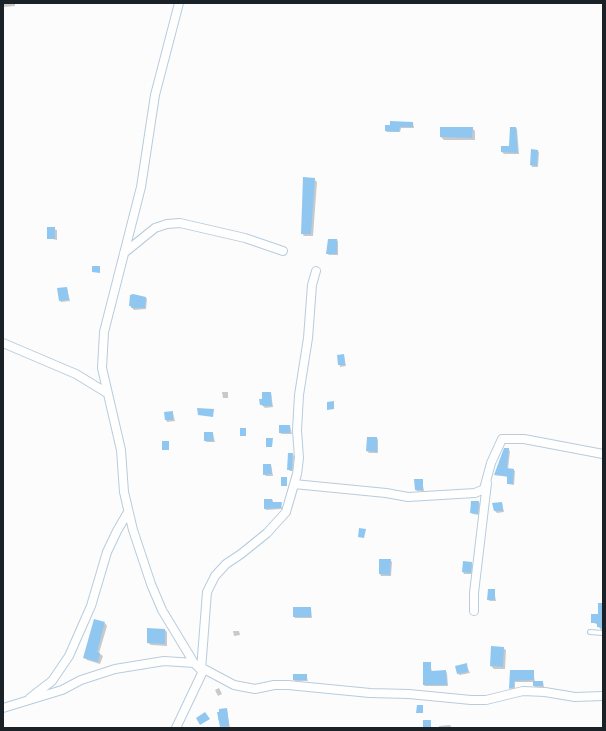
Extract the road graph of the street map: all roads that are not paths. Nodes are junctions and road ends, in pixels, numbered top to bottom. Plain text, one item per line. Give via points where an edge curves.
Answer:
1 (177, 5) edge
2 (283, 251) dead end
3 (124, 253) junction
4 (316, 270) dead end
5 (3, 343) edge
6 (107, 393) junction
7 (603, 454) edge
8 (488, 479) junction
9 (294, 484) junction
10 (128, 512) junction
11 (474, 611) dead end
12 (590, 632) dead end
13 (603, 633) edge
14 (194, 663) junction
15 (202, 669) junction
16 (603, 696) edge
17 (28, 700) junction
18 (3, 708) edge
19 (176, 728) edge

1 - 3 street via 155,95 145,168
2 - 3 street via 245,238 180,223 155,228
3 - 6 street via 104,332 102,368
4 - 9 street via 312,284 308,338 299,395 299,458
5 - 6 street via 76,374
6 - 10 street via 121,450
7 - 8 street via 539,441 502,439 491,463
8 - 9 street via 484,489 475,493 408,497
8 - 11 street
9 - 15 street via 286,512 252,545 226,564 215,576 207,592
10 - 14 street via 162,610
10 - 17 street via 107,552 90,606 69,656 52,681
12 - 13 lane
14 - 15 street
14 - 17 street via 164,661 115,669
15 - 16 street via 234,685 255,689 281,685 471,700 486,700 523,691 575,697
15 - 19 street
17 - 18 street

